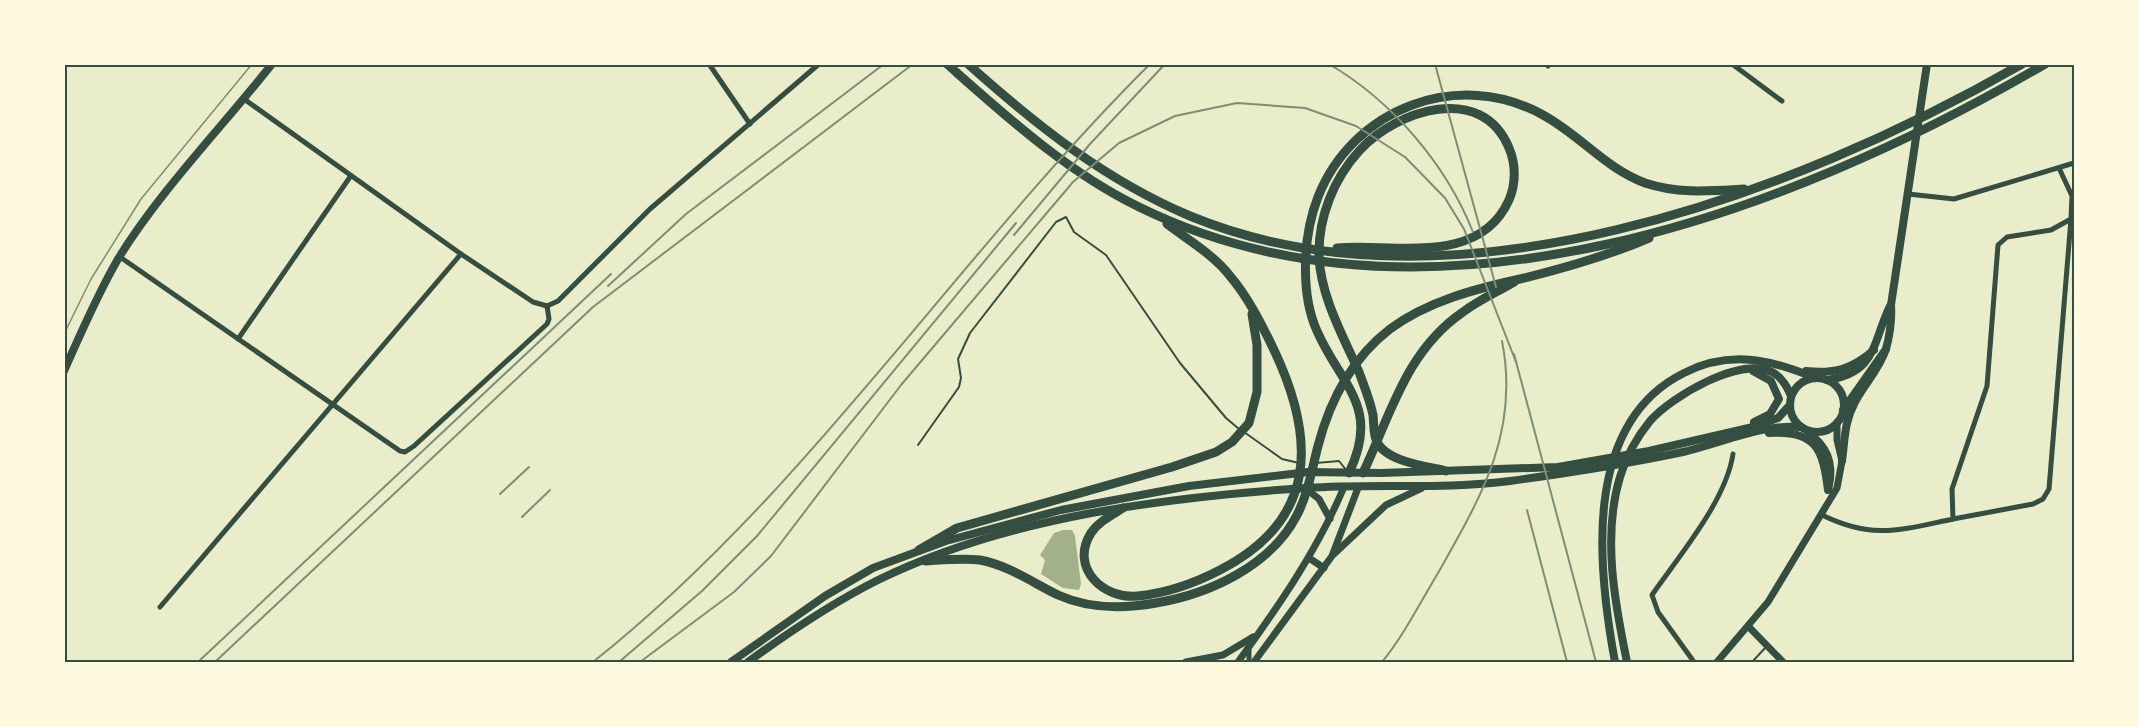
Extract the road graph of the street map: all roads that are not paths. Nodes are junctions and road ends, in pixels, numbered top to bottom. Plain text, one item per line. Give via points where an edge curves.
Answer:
1 (272, 64) edge
2 (709, 64) edge
3 (819, 64) edge
4 (947, 64) edge
5 (968, 64) edge
6 (1732, 64) edge
7 (1927, 64) edge
8 (2022, 64) edge
9 (2045, 64) edge
10 (244, 99) junction
11 (1782, 101) dead end
12 (750, 124) junction
13 (2074, 163) edge
14 (2059, 168) junction
15 (350, 177) junction
16 (1755, 189) junction
17 (1908, 190) junction
18 (1155, 214) junction
19 (2071, 219) junction
20 (1673, 227) junction
21 (1453, 249) junction
22 (461, 254) junction
23 (120, 257) junction
24 (1520, 279) junction
25 (1891, 305) junction
26 (547, 306) junction
27 (1251, 308) junction
28 (238, 339) junction
29 (1886, 349) junction
30 (1874, 350) junction
31 (64, 370) edge
32 (1750, 370) junction
33 (1816, 375) junction
34 (1827, 380) junction
35 (1791, 400) junction
36 (334, 405) junction
37 (1843, 410) junction
38 (1837, 422) junction
39 (1804, 428) junction
40 (1737, 430) junction
41 (1752, 434) junction
42 (1376, 441) junction
43 (918, 446) dead end
44 (1733, 454) dead end
45 (1842, 461) junction
46 (1446, 471) junction
47 (1349, 473) junction
48 (1363, 473) junction
49 (1429, 485) junction
50 (1344, 487) junction
51 (1305, 488) junction
52 (1358, 488) junction
53 (1828, 490) junction
54 (1123, 508) junction
55 (1823, 511) junction
56 (1330, 519) junction
57 (1953, 519) junction
58 (919, 550) junction
59 (1332, 556) junction
60 (1309, 558) junction
61 (926, 561) junction
62 (1324, 568) junction
63 (160, 607) dead end
64 (1749, 627) junction
65 (1258, 634) junction
66 (1768, 645) junction
67 (1249, 646) junction
68 (731, 663) edge
69 (748, 663) edge
70 (1186, 663) edge
71 (1238, 663) edge
72 (1249, 663) edge
73 (1254, 663) edge
74 (1615, 663) edge
75 (1627, 663) edge
76 (1694, 663) edge
77 (1717, 663) edge
78 (1752, 663) edge
79 (1783, 663) edge

1 - 10 main road
2 - 12 street
3 - 12 street
4 - 18 highway via 1027,134 1093,182
5 - 21 highway via 1042,128 1104,172 1192,216 1279,243 1318,250
6 - 11 street
7 - 17 main road
8 - 16 highway via 1908,125
9 - 20 highway via 1901,141 1779,193
10 - 15 street
10 - 23 main road
12 - 26 street via 650,209 558,301
13 - 14 street
14 - 17 street via 1954,199
14 - 19 street via 2073,202
15 - 22 street
15 - 28 street
16 - 21 highway via 1689,210 1542,244
16 - 47 highway via 1691,192 1644,183 1602,160 1543,115 1485,96 1439,97 1407,106 1377,122 1351,143 1318,196 1307,261 1308,298 1316,330 1350,386 1359,409 1360,440
17 - 25 main road
18 - 20 highway via 1233,243 1279,255 1392,268 1541,256
18 - 27 highway via 1214,259 1230,275
19 - 57 street via 2051,230 2007,237 1998,245 1987,386 1952,489
19 - 57 street via 2049,489 2043,499 2033,504
20 - 24 highway via 1627,248
21 - 42 highway via 1490,225 1504,210 1510,198 1514,164 1507,143 1488,121 1469,111 1438,108 1395,123 1361,149 1340,176 1321,228 1319,256 1328,296 1368,398
22 - 26 street via 532,302
22 - 36 street
23 - 28 street
23 - 31 main road
24 - 42 highway via 1447,324 1419,354
24 - 61 highway via 1426,307 1375,342 1347,375 1329,410 1297,515 1271,549 1239,573 1200,592 1144,605 1110,607 1073,600 981,560
25 - 29 main road
25 - 30 main road
26 - 36 street via 547,324 405,452 395,449
27 - 54 highway via 1269,339 1299,415 1303,446 1299,479 1283,517 1263,542 1222,569 1174,589 1126,596 1100,587 1085,561 1090,534
27 - 58 highway via 1257,345 1255,403 1239,435 1216,452 957,528
28 - 36 street
29 - 37 main road
29 - 45 main road via 1850,412
30 - 33 main road via 1845,369
30 - 34 main road via 1858,369
32 - 35 main road via 1776,374
32 - 40 main road via 1771,381 1779,399 1770,414
32 - 75 main road via 1722,376 1686,392 1662,409 1626,460 1616,494 1612,556
33 - 34 main road
33 - 35 main road via 1799,385
33 - 74 main road via 1752,358 1731,358 1696,366 1659,388 1644,403 1628,426 1605,497 1602,570
34 - 37 main road via 1840,392
35 - 39 main road via 1794,419
35 - 40 main road via 1772,422
36 - 63 street
37 - 38 main road
38 - 39 main road via 1824,430
38 - 45 street
39 - 41 main road via 1779,426
39 - 53 street via 1820,441 1828,455 1832,468
40 - 46 main road via 1558,467
41 - 49 main road via 1650,459 1559,474
41 - 53 main road via 1788,432 1812,442 1825,461
42 - 46 highway via 1394,456
42 - 48 highway
43 - 47 lane via 956,393 961,378 958,359 970,333 1056,222 1066,217 1074,232 1106,255 1180,363 1226,418 1282,459 1310,464 1339,461
44 - 76 street via 1708,512 1652,595 1658,612
45 - 55 street via 1841,478
46 - 48 main road
47 - 48 main road
47 - 50 main road
47 - 58 main road via 1308,472 1241,479 1101,501
48 - 52 main road
49 - 52 main road
49 - 59 street via 1386,505
50 - 51 main road
50 - 52 main road
50 - 56 street
51 - 54 main road
51 - 56 street via 1319,499
52 - 59 street
53 - 55 street
54 - 61 main road via 1008,533
55 - 57 street via 1846,526 1873,532
55 - 64 street via 1789,570
56 - 60 street
58 - 68 main road via 844,584
59 - 62 street
60 - 62 street
60 - 65 street
61 - 69 main road via 840,600
62 - 73 street
64 - 66 street
64 - 77 street
65 - 67 street
65 - 70 street via 1223,655
66 - 78 lane
66 - 79 street
67 - 71 street
67 - 72 street

